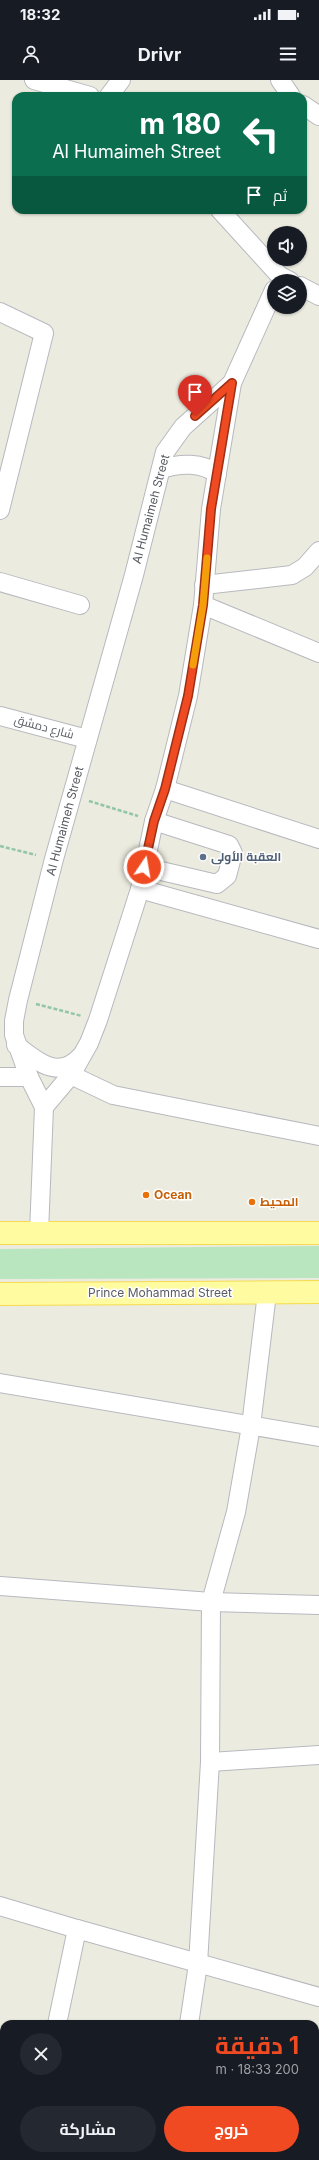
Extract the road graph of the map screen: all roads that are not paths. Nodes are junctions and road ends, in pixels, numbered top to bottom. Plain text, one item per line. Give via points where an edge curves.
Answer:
1 (34, 80) edge
2 (121, 80) edge
3 (76, 92) edge
4 (112, 92) edge
5 (307, 108) edge
6 (319, 116) edge
7 (223, 214) edge
8 (274, 274) edge
9 (307, 290) edge
10 (319, 296) edge
11 (267, 311) edge
12 (0, 312) edge
13 (232, 383) junction
14 (162, 469) junction
15 (218, 474) junction
16 (0, 510) edge
17 (319, 551) edge
18 (0, 582) edge
19 (204, 585) junction
20 (80, 605) dead end
21 (203, 605) junction
22 (319, 652) edge
23 (0, 716) edge
24 (87, 739) junction
25 (165, 789) junction
26 (154, 821) junction
27 (319, 839) edge
28 (144, 867) junction
29 (140, 889) junction
30 (319, 939) edge
31 (16, 1045) junction
32 (84, 1053) junction
33 (71, 1075) junction
34 (0, 1077) edge
35 (29, 1077) junction
36 (44, 1107) junction
37 (319, 1136) edge
38 (0, 1233) edge
39 (39, 1233) junction
40 (319, 1233) edge
41 (319, 1292) edge
42 (267, 1293) junction
43 (0, 1294) edge
44 (0, 1383) edge
45 (251, 1426) junction
46 (319, 1437) edge
47 (0, 1586) edge
48 (211, 1602) junction
49 (319, 1605) edge
50 (319, 1755) edge
51 (210, 1762) junction
52 (0, 1906) edge
53 (77, 1929) junction
54 (198, 1964) junction
55 (319, 1997) edge
56 (58, 2020) edge
57 (190, 2020) edge

1 - 3 street
2 - 4 street
5 - 6 street
7 - 8 street
9 - 10 street
11 - 13 street
12 - 16 street via 44,333
13 - 14 street, Al Humaimeh Street via 183,427 165,452
13 - 15 street
14 - 15 street via 192,465
14 - 24 street, Al Humaimeh Street
15 - 19 street via 211,509
17 - 19 street via 305,567 292,575
18 - 20 street
19 - 21 street
21 - 22 street
21 - 25 street via 188,696
23 - 24 street, شارع دمشق
24 - 31 street, Al Humaimeh Street via 18,1000 14,1021
25 - 26 street
25 - 27 street
26 - 28 street
26 - 28 street via 229,845 233,853 227,876 218,884
28 - 29 street
29 - 30 street
29 - 32 street via 98,1020
31 - 32 street via 43,1064 58,1068 68,1067
31 - 35 street, Al Humaimeh Street
32 - 33 street
33 - 36 street
33 - 37 street via 113,1095
34 - 35 street
35 - 36 street, Al Humaimeh Street
36 - 39 street
38 - 39 main road
39 - 40 main road
41 - 42 main road, Prince Mohammad Street
42 - 43 main road, Prince Mohammad Street
42 - 45 street
44 - 45 street
45 - 46 street
45 - 48 street via 236,1512
47 - 48 street
48 - 49 street
48 - 51 street
50 - 51 street
51 - 54 street
52 - 53 street
53 - 54 street
53 - 56 street
54 - 55 street
54 - 57 street

